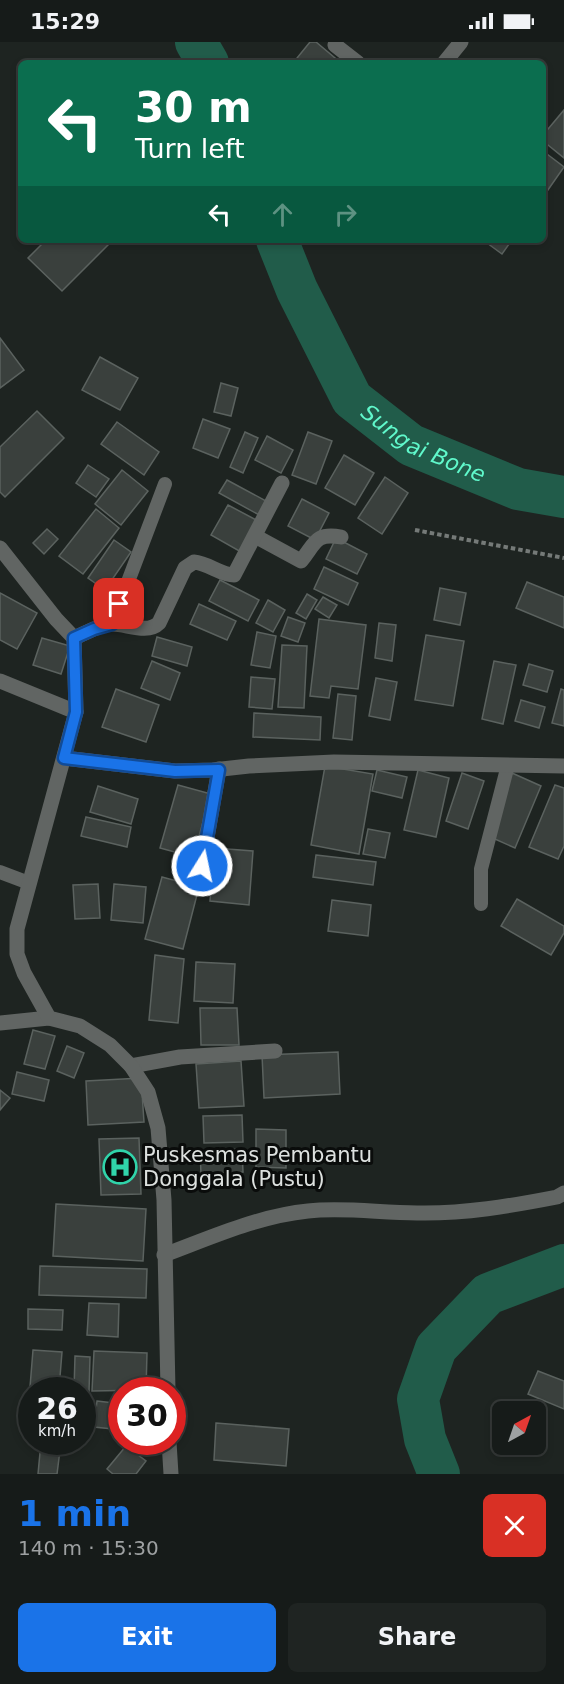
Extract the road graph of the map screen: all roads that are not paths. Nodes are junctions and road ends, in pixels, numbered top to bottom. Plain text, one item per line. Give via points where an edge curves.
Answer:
1 (461, 42) edge
2 (335, 45) dead end
3 (354, 60) edge
4 (446, 60) edge
5 (282, 483) dead end
6 (165, 484) dead end
7 (255, 536) junction
8 (341, 537) dead end
9 (0, 548) edge
10 (112, 624) junction
11 (74, 638) junction
12 (0, 681) edge
13 (76, 712) junction
14 (64, 758) junction
15 (508, 765) junction
16 (564, 766) edge
17 (219, 770) junction
18 (202, 866) dead end
19 (0, 872) edge
20 (29, 883) junction
21 (481, 904) dead end
22 (49, 1018) junction
23 (0, 1023) edge
24 (275, 1051) dead end
25 (131, 1066) junction
26 (564, 1193) edge
27 (164, 1255) junction
28 (168, 1377) edge
29 (170, 1455) edge
30 (171, 1474) edge

1 - 4 street
2 - 3 street
5 - 7 street
6 - 10 lane
7 - 8 street via 301,561 319,538
7 - 10 street via 233,575 202,563 188,566 155,627
9 - 11 street
10 - 11 street
11 - 13 street
12 - 13 street
13 - 14 street
14 - 17 street via 175,771
14 - 20 street
15 - 16 street
15 - 17 street via 334,762
15 - 21 lane via 481,869
17 - 18 street
19 - 20 lane
20 - 22 street via 17,929 17,954
22 - 23 street
22 - 25 street via 80,1026 110,1045
24 - 25 street via 180,1057
25 - 27 street via 148,1092 158,1128
26 - 27 street via 506,1207 417,1213 306,1211 253,1223
27 - 28 street
29 - 30 street

